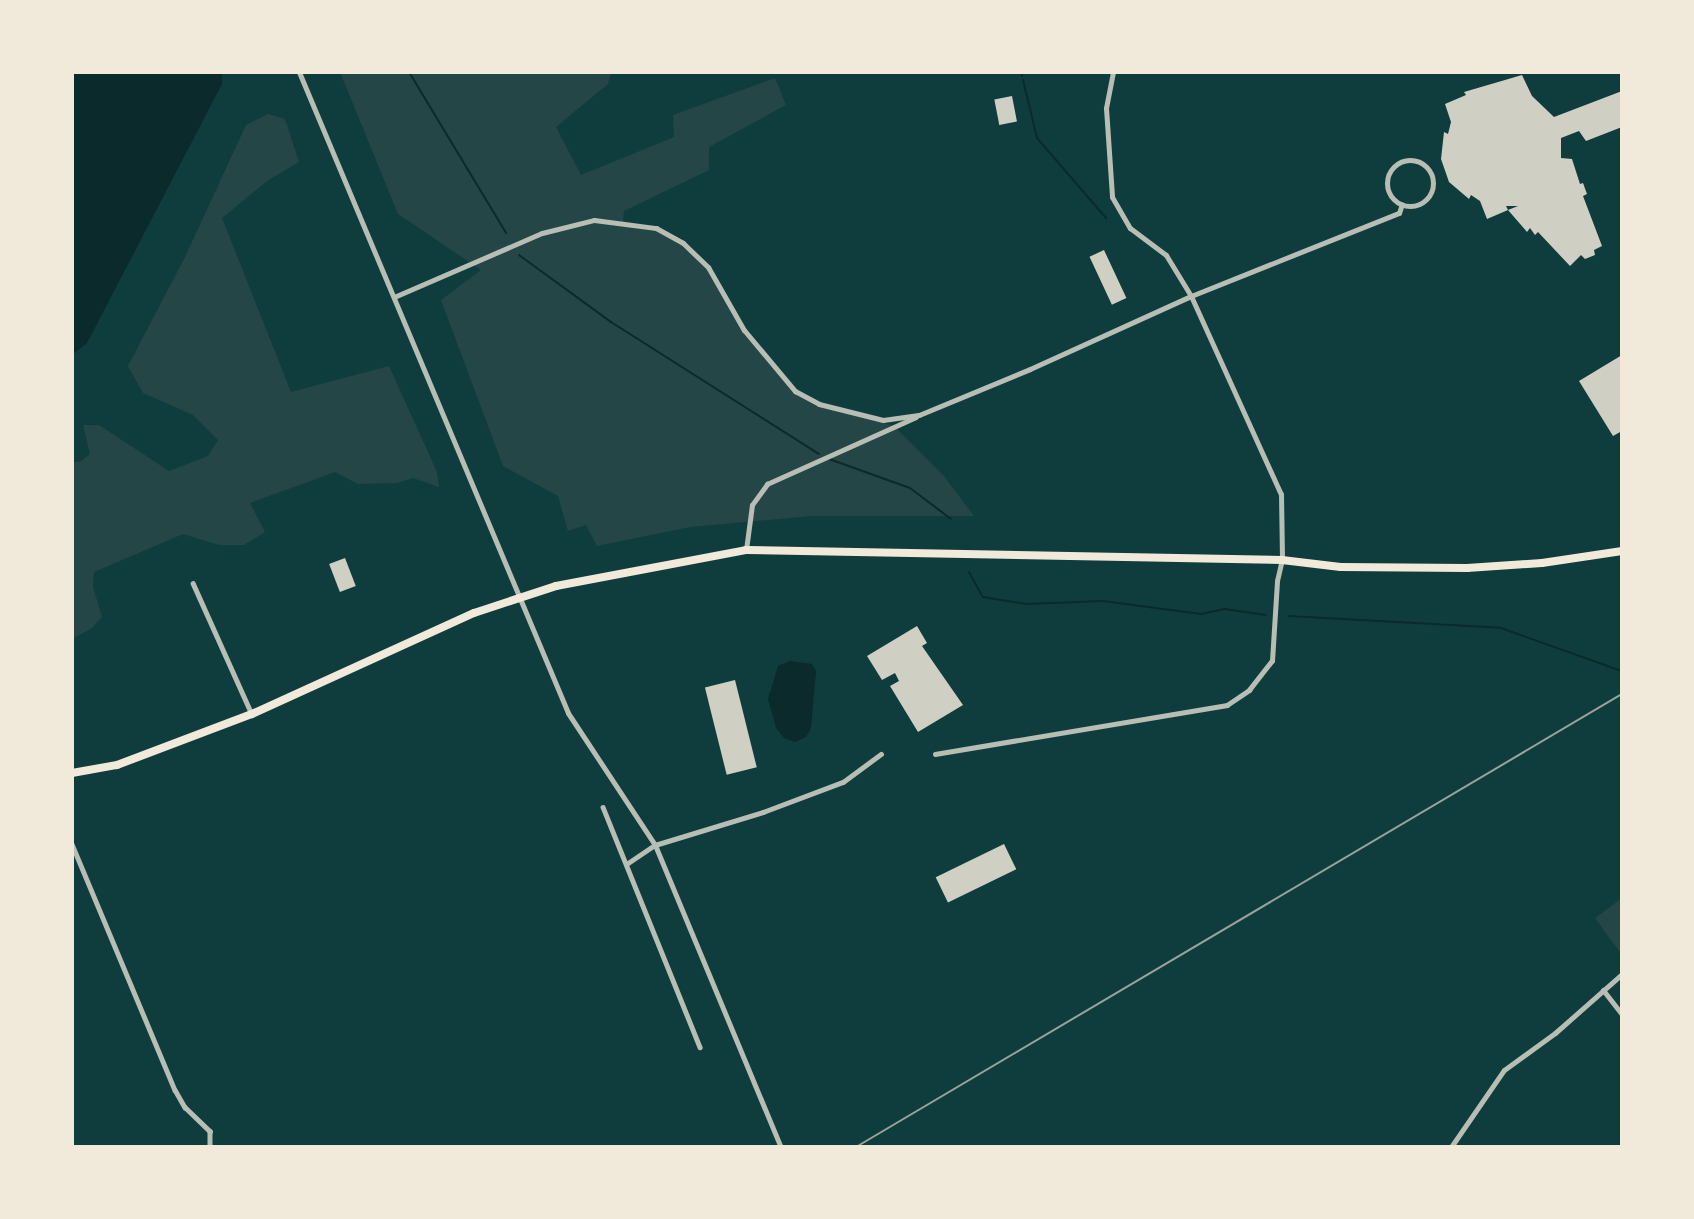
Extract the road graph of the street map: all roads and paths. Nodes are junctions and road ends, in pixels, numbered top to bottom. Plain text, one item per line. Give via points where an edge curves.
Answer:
1 (299, 72) edge
2 (1113, 72) edge
3 (1402, 204) junction
4 (1191, 296) junction
5 (394, 297) junction
6 (919, 416) junction
7 (746, 550) junction
8 (1622, 551) edge
9 (1282, 560) junction
10 (192, 584) dead end
11 (519, 599) junction
12 (252, 714) junction
13 (881, 754) dead end
14 (934, 754) dead end
15 (72, 773) edge
16 (603, 807) dead end
17 (72, 844) edge
18 (655, 845) junction
19 (628, 863) junction
20 (1622, 974) edge
21 (1603, 990) junction
22 (1622, 1014) edge
23 (700, 1047) dead end
24 (210, 1147) edge
25 (781, 1147) edge
26 (1451, 1147) edge

1 - 5 street
2 - 4 street via 1106,117 1112,197 1130,228 1166,255
3 - 3 street via 1418,204 1430,193 1430,173 1420,162 1404,161 1391,171 1388,188
3 - 4 street via 1399,213
4 - 6 street
4 - 9 street via 1281,494
5 - 6 street via 542,233 594,220 656,228 683,243 708,267 744,330 795,390 819,404 860,416 884,420
5 - 11 street
6 - 7 street via 767,484 752,505
7 - 9 highway
7 - 11 highway via 556,586
8 - 9 highway via 1542,563 1467,568 1341,567
9 - 14 street via 1272,661 1263,676 1227,705
10 - 12 street
11 - 12 highway via 443,625
11 - 18 street via 568,713
12 - 15 highway via 117,765
13 - 18 street via 843,782 763,812
16 - 19 street
17 - 24 street via 174,1090 210,1131
18 - 19 street
18 - 25 street
19 - 23 street
20 - 21 street
21 - 22 street
21 - 26 street via 1504,1070

